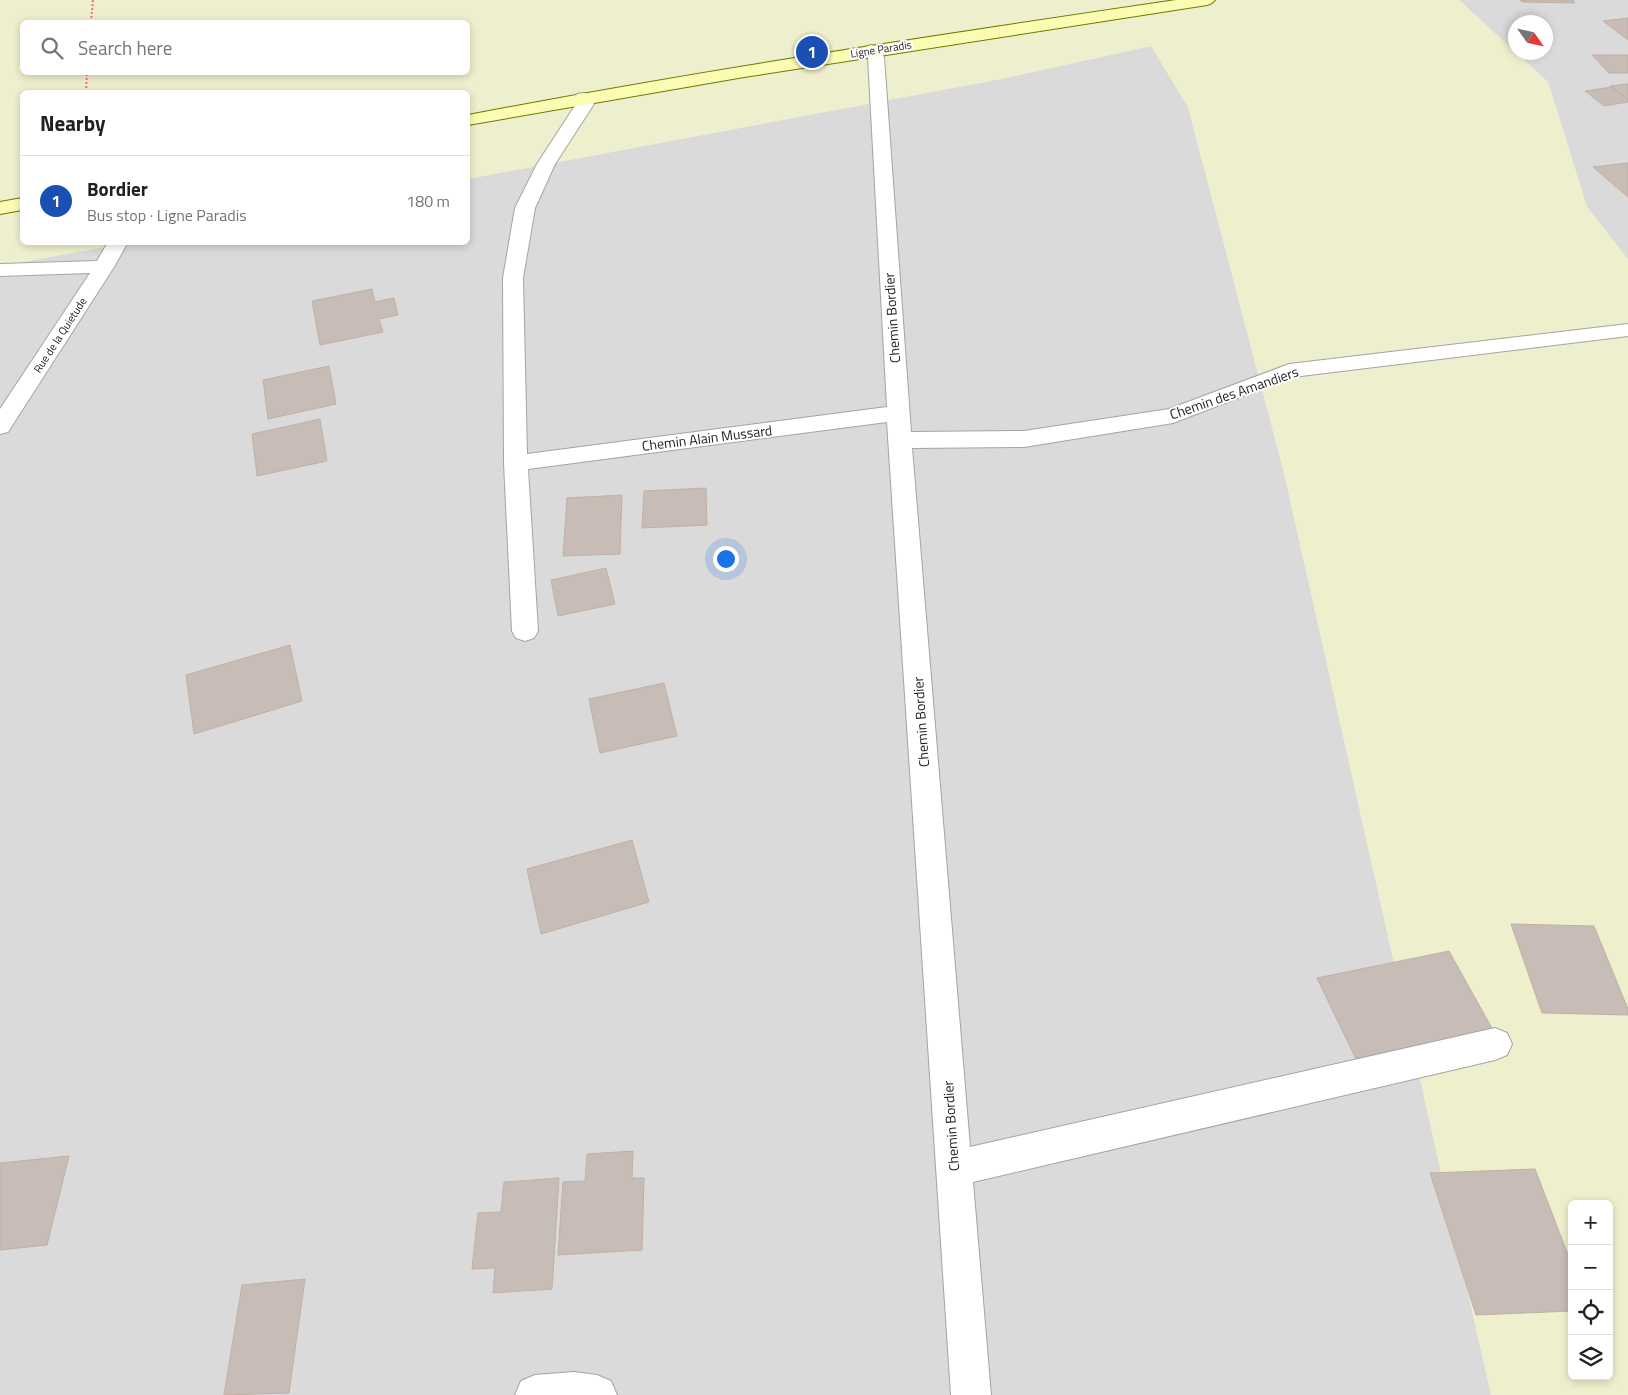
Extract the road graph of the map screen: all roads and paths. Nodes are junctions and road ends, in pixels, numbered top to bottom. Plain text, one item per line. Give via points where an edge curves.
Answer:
1 (93, 0) edge
2 (1207, 0) edge
3 (91, 20) edge
4 (872, 50) junction
5 (86, 75) edge
6 (86, 90) edge
7 (583, 98) junction
8 (470, 120) edge
9 (20, 204) edge
10 (0, 208) edge
11 (116, 245) edge
12 (104, 267) junction
13 (0, 270) edge
14 (1628, 330) edge
15 (0, 427) edge
16 (899, 427) junction
17 (516, 463) junction
18 (525, 631) dead end
19 (1495, 1044) dead end
20 (954, 1169) junction
21 (535, 1395) edge
22 (597, 1395) edge
23 (971, 1395) edge

1 - 3 path
2 - 4 main road, Ligne Paradis
4 - 7 main road, Ligne Paradis
4 - 16 street, Chemin Bordier via 876,57
5 - 6 path
7 - 8 main road, Ligne Paradis
7 - 17 street via 585,104 546,164 525,208 513,278
9 - 10 main road
11 - 12 street, Rue de la Quietude
12 - 13 street
12 - 15 street, Rue de la Quietude
14 - 16 street, Chemin des Amandiers via 1290,371 1173,416 1024,439
16 - 17 street, Chemin Alain Mussard
16 - 20 street, Chemin Bordier
17 - 18 street
19 - 20 street
20 - 23 street, Chemin Bordier
21 - 22 street via 574,1392

